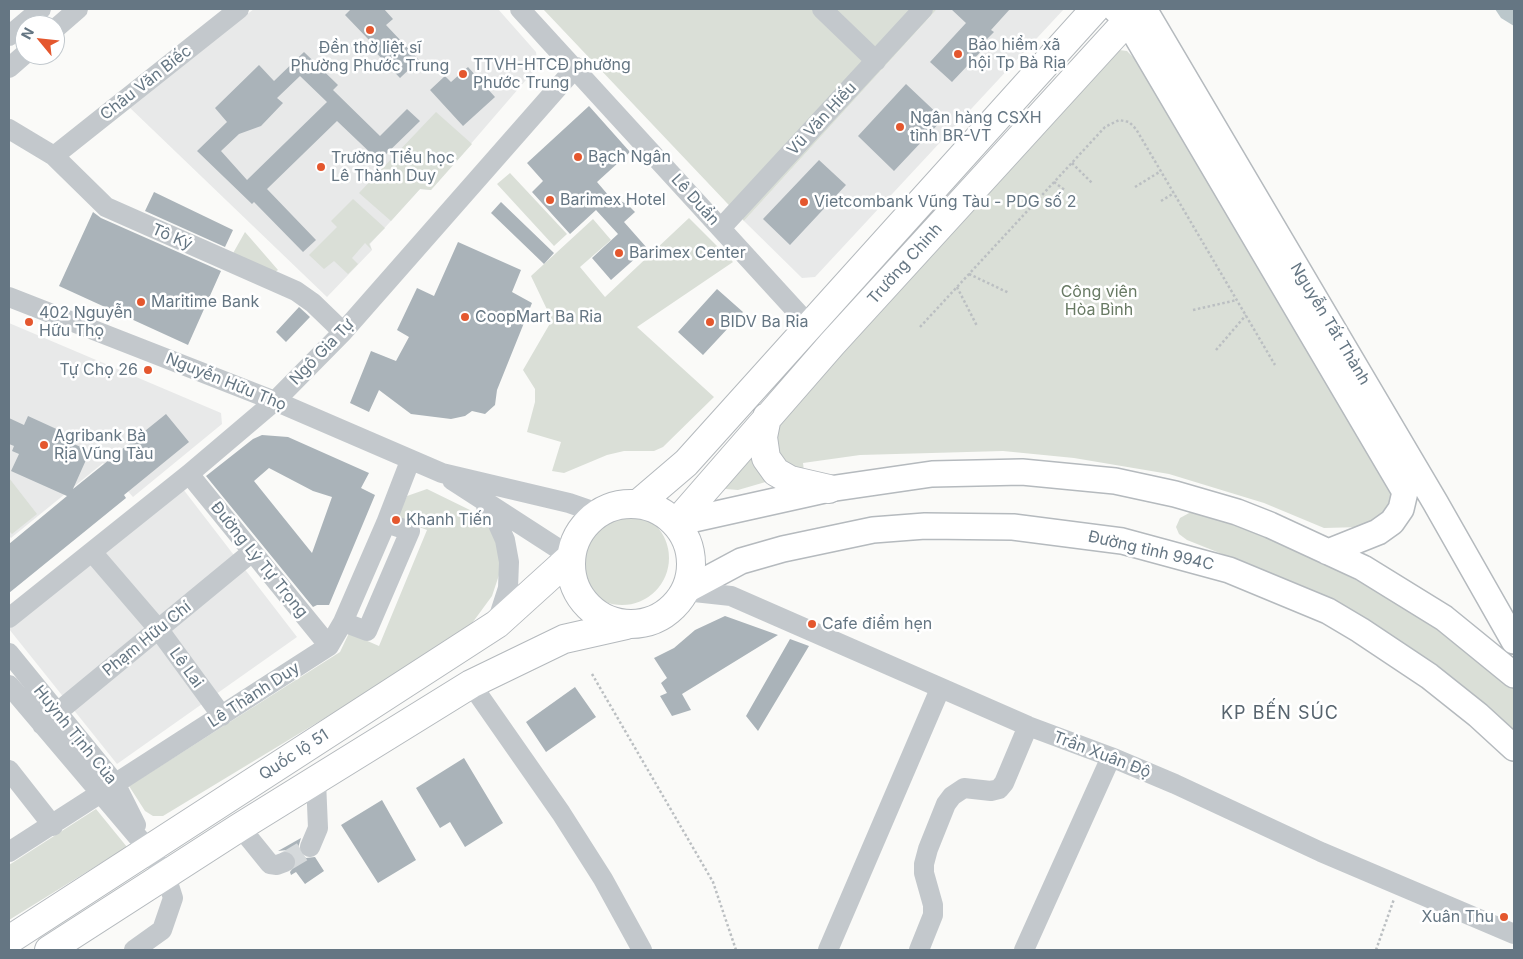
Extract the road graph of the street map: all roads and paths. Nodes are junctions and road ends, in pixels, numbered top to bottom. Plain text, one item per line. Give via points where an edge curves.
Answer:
1 (41, 9) edge
2 (78, 9) edge
3 (240, 9) edge
4 (520, 9) edge
5 (822, 9) edge
6 (923, 9) edge
7 (1095, 9) edge
8 (1131, 12) edge
9 (65, 20) edge
10 (9, 36) edge
11 (876, 61) junction
12 (576, 67) junction
13 (9, 130) edge
14 (54, 156) junction
15 (1072, 163) junction
16 (1161, 171) junction
17 (1054, 182) junction
18 (1092, 183) dead end
19 (1135, 187) dead end
20 (1066, 191) dead end
21 (1174, 193) junction
22 (1161, 201) dead end
23 (721, 228) junction
24 (969, 274) junction
25 (957, 287) junction
26 (1009, 293) dead end
27 (9, 297) edge
28 (1237, 300) junction
29 (1193, 310) dead end
30 (1246, 315) junction
31 (809, 325) junction
32 (977, 326) dead end
33 (920, 327) dead end
34 (343, 332) junction
35 (1216, 350) dead end
36 (1275, 366) dead end
37 (275, 401) junction
38 (768, 417) junction
39 (410, 461) junction
40 (442, 473) junction
41 (188, 474) junction
42 (1414, 487) junction
43 (829, 489) junction
44 (482, 501) junction
45 (638, 504) junction
46 (598, 513) junction
47 (676, 523) junction
48 (92, 552) junction
49 (252, 552) junction
50 (1328, 552) junction
51 (571, 557) junction
52 (685, 591) junction
53 (9, 617) edge
54 (497, 624) junction
55 (626, 625) junction
56 (159, 630) junction
57 (1514, 641) edge
58 (330, 646) junction
59 (9, 653) edge
60 (592, 674) dead end
61 (1514, 675) edge
62 (471, 684) junction
63 (9, 685) edge
64 (940, 689) junction
65 (58, 711) junction
66 (222, 716) junction
67 (42, 725) junction
68 (1028, 726) junction
69 (1514, 748) edge
70 (1111, 757) junction
71 (9, 770) edge
72 (316, 781) junction
73 (107, 788) junction
74 (53, 826) junction
75 (240, 828) junction
76 (310, 847) tunnel mouth
77 (148, 849) junction
78 (9, 852) edge
79 (285, 862) tunnel mouth
80 (166, 876) junction
81 (1399, 886) junction
82 (1514, 934) edge
83 (9, 940) edge
84 (49, 950) edge
85 (134, 950) edge
86 (642, 950) edge
87 (736, 950) edge
88 (828, 950) edge
89 (919, 950) edge
90 (1024, 950) edge
91 (1376, 950) edge

1 - 10 street
2 - 9 street
3 - 14 street, Châu Văn Biếc
4 - 12 street, Lê Duẩn
5 - 11 street
6 - 11 street, Vũ Văn Hiếu
7 - 31 highway, Trường Chinh
8 - 38 highway, Trường Chinh
8 - 42 main road, Nguyễn Tất Thành
11 - 23 street, Vũ Văn Hiếu
12 - 23 street, Lê Duẩn
12 - 34 street, Ngô Gia Tự
13 - 14 street, Tô Ký
14 - 34 street, Tô Ký via 106,207 296,291
15 - 16 path via 1105,127 1119,120 1129,122 1136,130
15 - 17 path
15 - 18 path
16 - 19 path
16 - 21 path
17 - 20 path
17 - 24 path
21 - 22 path
21 - 28 path
23 - 31 street, Lê Duẩn
24 - 25 path
24 - 26 path
25 - 32 path
25 - 33 path
27 - 37 street, Nguyễn Hữu Thọ
28 - 29 path
28 - 30 path
30 - 35 path
30 - 36 path
31 - 45 highway, Trường Chinh via 686,463
34 - 37 street, Ngô Gia Tự
37 - 39 street, Nguyễn Hữu Thọ
37 - 41 street, Ngô Gia Tự
38 - 43 highway via 763,437 766,458 776,472 790,480
38 - 47 highway, Trường Chinh
39 - 40 street, Nguyễn Hữu Thọ
39 - 58 street, Lê Thành Duy via 386,523 410,531 367,631 343,622
40 - 44 street, Nguyễn Hữu Thọ
40 - 46 street, Nguyễn Hữu Thọ
41 - 48 street, Ngô Gia Tự
41 - 49 street, Đường Lý Tự Trọng
42 - 50 main road via 1392,522 1378,532
42 - 57 main road, Nguyễn Tất Thành
43 - 47 main road
43 - 50 main road via 966,472 1022,472 1107,480 1175,494 1229,510
44 - 51 street, Nguyễn Hữu Thọ
44 - 54 street via 501,531 510,562 508,588
45 - 46 highway via 616,506
45 - 47 highway via 652,508
46 - 51 highway via 580,532
47 - 52 highway via 689,549 691,563
48 - 53 street, Ngô Gia Tự
48 - 56 street, Lê Lai
49 - 56 street, Phạm Hữu Chí
49 - 58 street, Đường Lý Tự Trọng
50 - 61 main road via 1363,568 1444,618
51 - 54 highway, Quốc lộ 51
51 - 55 highway via 572,581 584,603 602,618
52 - 55 highway via 677,603 654,620
52 - 64 street, Trần Xuân Độ via 731,596
52 - 69 main road, Đường tỉnh 994C via 741,561 873,530 925,526 1013,527 1122,541 1229,570 1328,611 1429,676
54 - 77 highway, Quốc lộ 51
55 - 62 highway, Quốc lộ 51 via 564,639
56 - 65 street, Phạm Hữu Chí
56 - 66 street, Lê Lai
58 - 66 street, Lê Thành Duy
59 - 65 street, Huỳnh Tịnh Của
60 - 87 path via 713,882
62 - 72 highway, Quốc lộ 51
62 - 86 street via 561,813
63 - 67 street, Huỳnh Tịnh Của
64 - 68 street, Trần Xuân Độ
64 - 88 street
65 - 67 street, Phạm Hữu Chí
65 - 73 street, Huỳnh Tịnh Của
66 - 73 street, Lê Thành Duy
67 - 73 street, Huỳnh Tịnh Của
68 - 70 street, Trần Xuân Độ
68 - 89 street via 1004,783 998,789 964,788 946,804 924,864 933,914
70 - 81 street, Trần Xuân Độ
70 - 90 street
71 - 74 street
72 - 75 highway, Quốc lộ 51
72 - 76 street via 318,828
73 - 74 street, Lê Thành Duy
73 - 77 street, Huỳnh Tịnh Của
74 - 78 street, Lê Thành Duy
75 - 79 street via 270,864
75 - 80 highway, Quốc lộ 51
77 - 80 street, Huỳnh Tịnh Của
77 - 83 highway, Quốc lộ 51
80 - 84 highway, Quốc lộ 51
80 - 85 street, Huỳnh Tịnh Của via 173,898 162,930
81 - 82 street, Trần Xuân Độ
81 - 91 path

